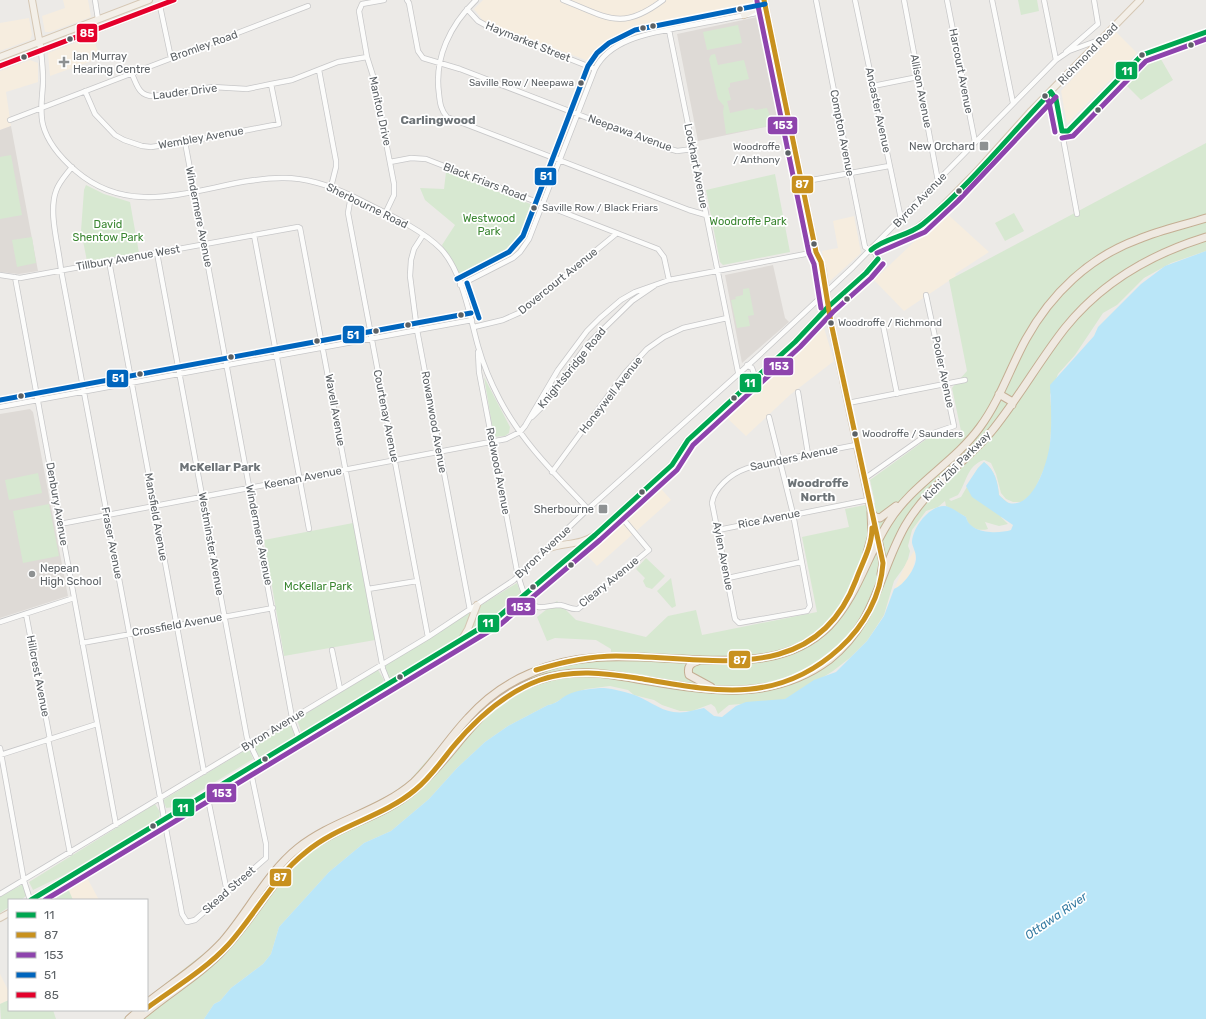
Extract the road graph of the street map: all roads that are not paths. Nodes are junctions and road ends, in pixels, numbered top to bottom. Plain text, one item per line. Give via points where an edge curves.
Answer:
1 (32, 0) edge
2 (95, 0) edge
3 (149, 0) edge
4 (174, 0) edge
5 (384, 0) edge
6 (407, 0) edge
7 (476, 0) edge
8 (563, 0) edge
9 (663, 0) edge
10 (760, 0) edge
11 (764, 0) edge
12 (816, 0) edge
13 (855, 0) edge
14 (904, 0) edge
15 (947, 0) edge
16 (992, 0) edge
17 (1044, 0) edge
18 (1094, 0) edge
19 (1140, 0) edge
20 (160, 6) junction
21 (308, 6) dead end
22 (467, 9) junction
23 (766, 12) junction
24 (744, 16) junction
25 (98, 19) junction
26 (669, 30) junction
27 (1206, 32) edge
28 (1102, 38) junction
29 (39, 42) junction
30 (41, 51) junction
31 (1064, 54) junction
32 (0, 57) edge
33 (367, 57) junction
34 (171, 58) junction
35 (1056, 60) junction
36 (440, 62) junction
37 (0, 66) edge
38 (594, 69) junction
39 (319, 70) junction
40 (132, 74) junction
41 (918, 77) junction
42 (272, 84) junction
43 (873, 86) junction
44 (85, 91) junction
45 (1051, 92) junction
46 (1013, 103) junction
47 (41, 108) junction
48 (577, 114) junction
49 (10, 120) dead end
50 (1062, 131) junction
51 (185, 142) junction
52 (975, 142) junction
53 (693, 149) junction
54 (560, 159) junction
55 (390, 162) junction
56 (889, 166) junction
57 (72, 167) junction
58 (849, 172) junction
59 (938, 181) junction
60 (801, 182) junction
61 (331, 187) junction
62 (194, 192) junction
63 (351, 196) junction
64 (542, 204) junction
65 (385, 214) junction
66 (1077, 214) dead end
67 (706, 215) junction
68 (1206, 218) edge
69 (901, 219) junction
70 (302, 230) joint
71 (423, 234) junction
72 (616, 234) junction
73 (254, 235) junction
74 (1206, 237) edge
75 (204, 244) junction
76 (872, 248) junction
77 (816, 252) junction
78 (158, 253) junction
79 (878, 259) joint
80 (109, 261) junction
81 (61, 270) junction
82 (718, 271) junction
83 (0, 275) edge
84 (15, 277) junction
85 (669, 280) junction
86 (460, 285) junction
87 (654, 286) junction
88 (826, 294) junction
89 (926, 295) dead end
90 (828, 306) junction
91 (727, 318) junction
92 (472, 320) junction
93 (883, 325) dead end
94 (474, 327) junction
95 (417, 330) junction
96 (371, 339) junction
97 (478, 346) junction
98 (324, 348) junction
99 (277, 357) junction
100 (747, 365) junction
101 (227, 366) junction
102 (738, 372) junction
103 (180, 376) junction
104 (756, 379) junction
105 (965, 380) dead end
106 (132, 384) junction
107 (946, 385) junction
108 (798, 392) dead end
109 (84, 393) junction
110 (897, 394) junction
111 (998, 397) junction
112 (38, 402) junction
113 (848, 403) junction
114 (1012, 405) junction
115 (0, 407) edge
116 (769, 417) dead end
117 (528, 421) junction
118 (520, 432) junction
119 (493, 440) junction
120 (856, 445) junction
121 (440, 452) junction
122 (808, 454) junction
123 (394, 461) junction
124 (781, 461) junction
125 (346, 470) junction
126 (552, 472) junction
127 (300, 479) junction
128 (864, 479) junction
129 (250, 488) junction
130 (915, 490) junction
131 (715, 492) joint
132 (203, 497) junction
133 (868, 500) junction
134 (154, 506) junction
135 (588, 509) junction
136 (871, 512) junction
137 (618, 513) junction
138 (793, 514) junction
139 (107, 515) junction
140 (60, 524) junction
141 (309, 529) dead end
142 (718, 530) junction
143 (561, 535) junction
144 (878, 540) junction
145 (565, 543) junction
146 (547, 549) junction
147 (802, 562) junction
148 (518, 576) junction
149 (728, 578) junction
150 (417, 581) junction
151 (368, 589) junction
152 (525, 594) junction
153 (74, 598) junction
154 (874, 602) junction
155 (477, 605) junction
156 (844, 606) junction
157 (272, 608) junction
158 (470, 610) junction
159 (26, 614) junction
160 (225, 616) junction
161 (0, 622) edge
162 (176, 625) junction
163 (129, 634) junction
164 (428, 637) junction
165 (462, 640) junction
166 (82, 643) junction
167 (332, 650) dead end
168 (702, 660) junction
169 (382, 663) junction
170 (389, 684) junction
171 (340, 689) junction
172 (716, 690) junction
173 (293, 718) junction
174 (97, 724) junction
175 (49, 739) junction
176 (299, 739) junction
177 (249, 744) junction
178 (0, 748) edge
179 (1, 754) edge
180 (259, 763) junction
181 (250, 768) junction
182 (204, 772) junction
183 (207, 794) junction
184 (160, 799) junction
185 (164, 819) junction
186 (116, 825) junction
187 (70, 853) junction
188 (24, 881) junction
189 (227, 892) junction
190 (0, 894) edge
191 (31, 899) edge
192 (33, 899) edge
193 (188, 922) joint
194 (148, 1002) edge
195 (138, 1011) edge
196 (129, 1019) edge
197 (138, 1019) edge

1 - 29 main road
2 - 25 street
3 - 25 main road
4 - 20 main road
5 - 33 street, Manitou Drive via 359,6
6 - 36 street, Neepawa Avenue via 420,55
7 - 22 street
8 - 9 street via 621,20 641,15
10 - 24 main road via 757,8
11 - 23 main road
12 - 58 street, Compton Avenue
13 - 43 street, Ancaster Avenue
14 - 41 street, Allison Avenue
15 - 52 street, Harcourt Avenue
16 - 46 street
17 - 35 street
18 - 31 street via 1098,24
19 - 28 main road, Richmond Road
20 - 30 main road
20 - 34 street
21 - 34 street, Bromley Road
22 - 36 street via 453,27
22 - 38 street, Haymarket Street via 478,21 489,27
23 - 24 street
23 - 60 main road
24 - 26 street
25 - 29 main road
26 - 38 street via 639,37 618,46 602,58
26 - 53 street, Lockhart Avenue
27 - 50 street via 1142,55 1068,131
28 - 31 street, Byron Avenue
28 - 45 main road, Richmond Road
29 - 30 main road
29 - 32 main road
30 - 37 main road
30 - 47 street, Sherbourne Road
31 - 35 street, Byron Avenue
33 - 39 street, Lauder Drive via 338,62
33 - 55 street, Manitou Drive via 374,79
34 - 40 street, Bromley Road
35 - 46 street, Byron Avenue
36 - 48 street, Neepawa Avenue
36 - 54 street via 440,107 448,116
38 - 48 street
39 - 42 street, Lauder Drive
39 - 61 street via 336,161
40 - 42 street, Lauder Drive via 139,90 146,96 213,87 247,89
40 - 44 street, Bromley Road
41 - 43 street
41 - 59 street, Allison Avenue
42 - 51 street, Wembley Avenue via 279,124
43 - 56 street, Ancaster Avenue
44 - 47 street, Bromley Road
44 - 51 street, Wembley Avenue via 101,122 124,140 151,147
45 - 50 street via 1056,99
45 - 76 main road, Richmond Road via 953,196 920,227
46 - 52 street, Byron Avenue
47 - 49 street, Bromley Road
47 - 57 street, Sherbourne Road via 46,135
48 - 53 street, Neepawa Avenue via 672,150
48 - 54 street
50 - 66 street
51 - 62 street, Windermere Avenue
52 - 59 street, Byron Avenue
53 - 67 street, Lockhart Avenue
54 - 64 street
54 - 67 street
55 - 64 street, Black Friars Road via 412,158 426,159
55 - 65 street, Manitou Drive via 394,195
56 - 58 street
56 - 69 street, Ancaster Avenue
57 - 62 street, Sherbourne Road via 87,180 123,195 158,198
57 - 81 street, Fraser Avenue via 57,189 53,202
58 - 60 street
58 - 76 street, Compton Avenue via 865,247
59 - 69 street, Byron Avenue
60 - 77 main road
61 - 62 street, Sherbourne Road via 284,178 264,179
61 - 63 street, Sherbourne Road
62 - 75 street, Windermere Avenue
63 - 65 street, Sherbourne Road
63 - 96 street, Courtenay Avenue via 348,213
64 - 72 street, Black Friars Road
64 - 86 street via 529,239 520,252 505,263
65 - 71 street, Sherbourne Road
67 - 82 street, Lockhart Avenue
68 - 111 highway, Kichi Zībī Parkway via 1125,244 1077,275 1050,302 1038,319
69 - 76 street, Byron Avenue
70 - 73 street, Tillbury Avenue West via 298,227
70 - 98 street, Wavell Avenue
71 - 86 street, Sherbourne Road via 446,256
71 - 95 street, Rowanwood Avenue via 413,255 410,276
72 - 85 street, Black Friars Road via 658,249 664,257
72 - 94 street, Dovercourt Avenue via 521,312 503,320
73 - 75 street, Tillbury Avenue West
73 - 99 street
74 - 114 highway, Kichi Zībī Parkway via 1176,246 1150,258 1096,295 1063,330
75 - 78 street, Tillbury Avenue West
75 - 101 street, Windermere Avenue
76 - 79 street, Compton Avenue
76 - 88 street, Byron Avenue
77 - 82 street, Knightsbridge Road
77 - 88 main road
78 - 80 street, Tillbury Avenue West
78 - 103 street, Westminster Avenue
79 - 90 main road via 866,274
80 - 81 street, Tillbury Avenue West
80 - 106 street, Mansfield Avenue
81 - 84 street, Tillbury Avenue West
81 - 109 street, Fraser Avenue
82 - 85 street, Knightsbridge Road
82 - 91 street, Lockhart Avenue
83 - 84 street, Tillbury Avenue West
84 - 112 street, Denbury Avenue
85 - 87 street, Knightsbridge Road
86 - 92 street, Sherbourne Road
87 - 117 street, Knightsbridge Road via 627,306 587,345 542,407
87 - 117 street, Knightsbridge Road via 647,286 621,300 587,331 558,370
88 - 90 main road
88 - 100 street, Byron Avenue
89 - 107 street, Pooler Avenue
90 - 104 main road
90 - 113 main road
91 - 102 street, Lockhart Avenue
91 - 126 street, Honeywell Avenue via 683,328 647,349 625,373
92 - 94 street, Sherbourne Road
92 - 95 street
93 - 110 street
94 - 97 street, Sherbourne Road
95 - 96 street
95 - 121 street, Rowanwood Avenue
96 - 98 street
96 - 123 street, Courtenay Avenue
97 - 118 street, Sherbourne Road via 493,386
97 - 119 street, Redwood Avenue via 479,372
98 - 99 street
98 - 125 street, Wavell Avenue
99 - 101 street
99 - 127 street
100 - 102 street, Byron Avenue
100 - 104 street via 752,368
101 - 103 street
101 - 129 street, Windermere Avenue
102 - 135 street, Byron Avenue
103 - 106 street
103 - 132 street, Westminster Avenue
104 - 137 main road via 688,440 672,465
105 - 107 street
106 - 109 street
106 - 134 street, Mansfield Avenue
107 - 110 street
107 - 128 street, Pooler Avenue via 954,426 925,436
108 - 122 street
109 - 112 street
109 - 139 street, Fraser Avenue
110 - 113 street
111 - 114 highway
111 - 130 highway, Kichi Zībī Parkway via 967,443
112 - 115 street
112 - 140 street, Denbury Avenue
113 - 120 main road
114 - 154 highway, Kichi Zībī Parkway via 977,447 934,487 920,504 897,542
116 - 124 street
117 - 118 street, Knightsbridge Road
118 - 119 street, Keenan Avenue via 506,439
118 - 126 street, Sherbourne Road
119 - 121 street, Keenan Avenue
119 - 148 street, Redwood Avenue
120 - 122 street, Saunders Avenue
120 - 128 main road
121 - 123 street, Keenan Avenue
121 - 158 street, Rowanwood Avenue
122 - 124 street, Saunders Avenue
123 - 125 street, Keenan Avenue
123 - 150 street, Courtenay Avenue
124 - 131 street, Saunders Avenue via 745,469
124 - 138 street
125 - 127 street, Keenan Avenue
125 - 151 street, Wavell Avenue
126 - 135 street, Sherbourne Road
127 - 129 street, Keenan Avenue
127 - 141 street
128 - 133 main road
129 - 132 street, Keenan Avenue
129 - 157 street, Windermere Avenue
130 - 136 highway via 884,516 877,517
130 - 144 highway, Kichi Zībī Parkway via 897,509
131 - 142 street, Aylen Avenue via 712,502
132 - 134 street, Keenan Avenue
132 - 160 street, Westminster Avenue
133 - 136 main road
133 - 138 street, Rice Avenue
134 - 139 street, Keenan Avenue
134 - 162 street, Mansfield Avenue
135 - 143 street, Byron Avenue
136 - 144 highway
136 - 156 highway via 871,542
137 - 145 main road via 587,541
137 - 152 street, Cleary Avenue via 649,550 578,609 559,605 537,607 531,604
138 - 142 street, Rice Avenue
138 - 147 street
139 - 140 street, Keenan Avenue
139 - 163 street, Fraser Avenue
140 - 153 street, Denbury Avenue
142 - 149 street, Aylen Avenue
143 - 145 street
143 - 146 street, Byron Avenue
144 - 154 highway via 883,566
144 - 156 highway, Kichi Zībī Parkway
145 - 146 main road
146 - 148 street, Byron Avenue
147 - 149 street
147 - 149 street, Aylen Avenue via 810,604 807,611 742,623 737,621
148 - 152 street, Redwood Avenue
148 - 155 street, Byron Avenue
150 - 151 street
150 - 164 street, Courtenay Avenue
151 - 169 street, Wavell Avenue
152 - 165 main road via 505,612
153 - 159 street
153 - 166 street, Denbury Avenue
154 - 172 highway, Kichi Zībī Parkway via 848,641 827,661 808,673 758,689
155 - 158 street, Byron Avenue
155 - 165 main road
156 - 168 highway, Kichi Zībī Parkway via 819,635 784,653 748,660
157 - 160 street, Crossfield Avenue
157 - 173 street, Windermere Avenue
158 - 164 street, Byron Avenue
159 - 161 street
159 - 175 street, Hillcrest Avenue
160 - 162 street, Crossfield Avenue
160 - 177 street, Westminster Avenue
162 - 163 street, Crossfield Avenue
162 - 182 street, Mansfield Avenue
163 - 166 street, Crossfield Avenue
163 - 184 street, Fraser Avenue
164 - 169 street, Byron Avenue
165 - 170 main road
166 - 174 street, Denbury Avenue
167 - 171 street
168 - 172 highway via 692,663 688,670 689,675
168 - 194 highway, Kichi Zībī Parkway via 604,657 576,659 544,667 509,684 469,717 411,784 385,801 315,836 294,851 277,868 219,945
169 - 170 street, Wavell Avenue
169 - 171 street, Byron Avenue
170 - 176 main road
171 - 173 street, Byron Avenue
172 - 197 highway, Kichi Zībī Parkway via 587,672 550,676 507,695 476,720 429,776 407,796 392,806 326,837 301,855 281,876 220,954
173 - 176 street, Windermere Avenue
173 - 177 street, Byron Avenue
174 - 175 street
174 - 186 street, Denbury Avenue
175 - 179 street
175 - 187 street, Hillcrest Avenue
176 - 180 main road
177 - 180 street, Westminster Avenue
177 - 182 street, Byron Avenue
178 - 179 street
179 - 188 street
180 - 181 main road
181 - 183 main road
181 - 189 street, Skead Street via 267,853 263,861
182 - 184 street, Byron Avenue
183 - 185 main road
183 - 189 street
184 - 185 street, Fraser Avenue
184 - 186 street, Byron Avenue
185 - 192 main road
185 - 193 street, Fraser Avenue via 182,914
186 - 187 street, Byron Avenue
187 - 188 street, Byron Avenue
188 - 190 street, Byron Avenue
188 - 191 street
189 - 193 street, Skead Street via 195,920
195 - 196 highway

